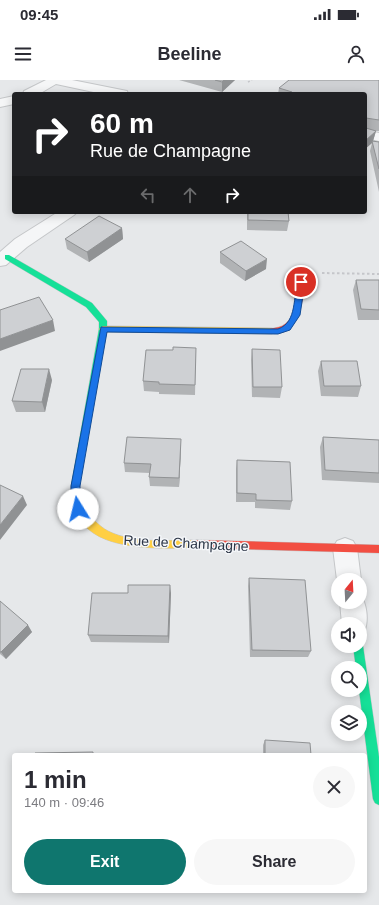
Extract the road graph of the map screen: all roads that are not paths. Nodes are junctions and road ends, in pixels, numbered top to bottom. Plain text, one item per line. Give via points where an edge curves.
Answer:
1 (55, 80) edge
2 (33, 92) edge
3 (112, 92) edge
4 (12, 100) edge
5 (0, 103) edge
6 (367, 134) edge
7 (379, 137) edge
8 (66, 214) edge
9 (3, 259) edge
10 (301, 282) road end
11 (103, 329) junction
12 (345, 548) junction
13 (379, 550) edge
14 (348, 573) edge
15 (359, 653) edge
16 (379, 799) edge

1 - 2 street
1 - 3 street
4 - 5 street
6 - 7 street
8 - 9 street
9 - 11 street via 89,305 102,321
10 - 11 street via 296,315 287,328 278,331
11 - 12 street, Rue de Champagne via 75,486 78,509 87,522 110,538 143,543
12 - 13 street, Rue de Champagne
12 - 14 street
15 - 16 street

